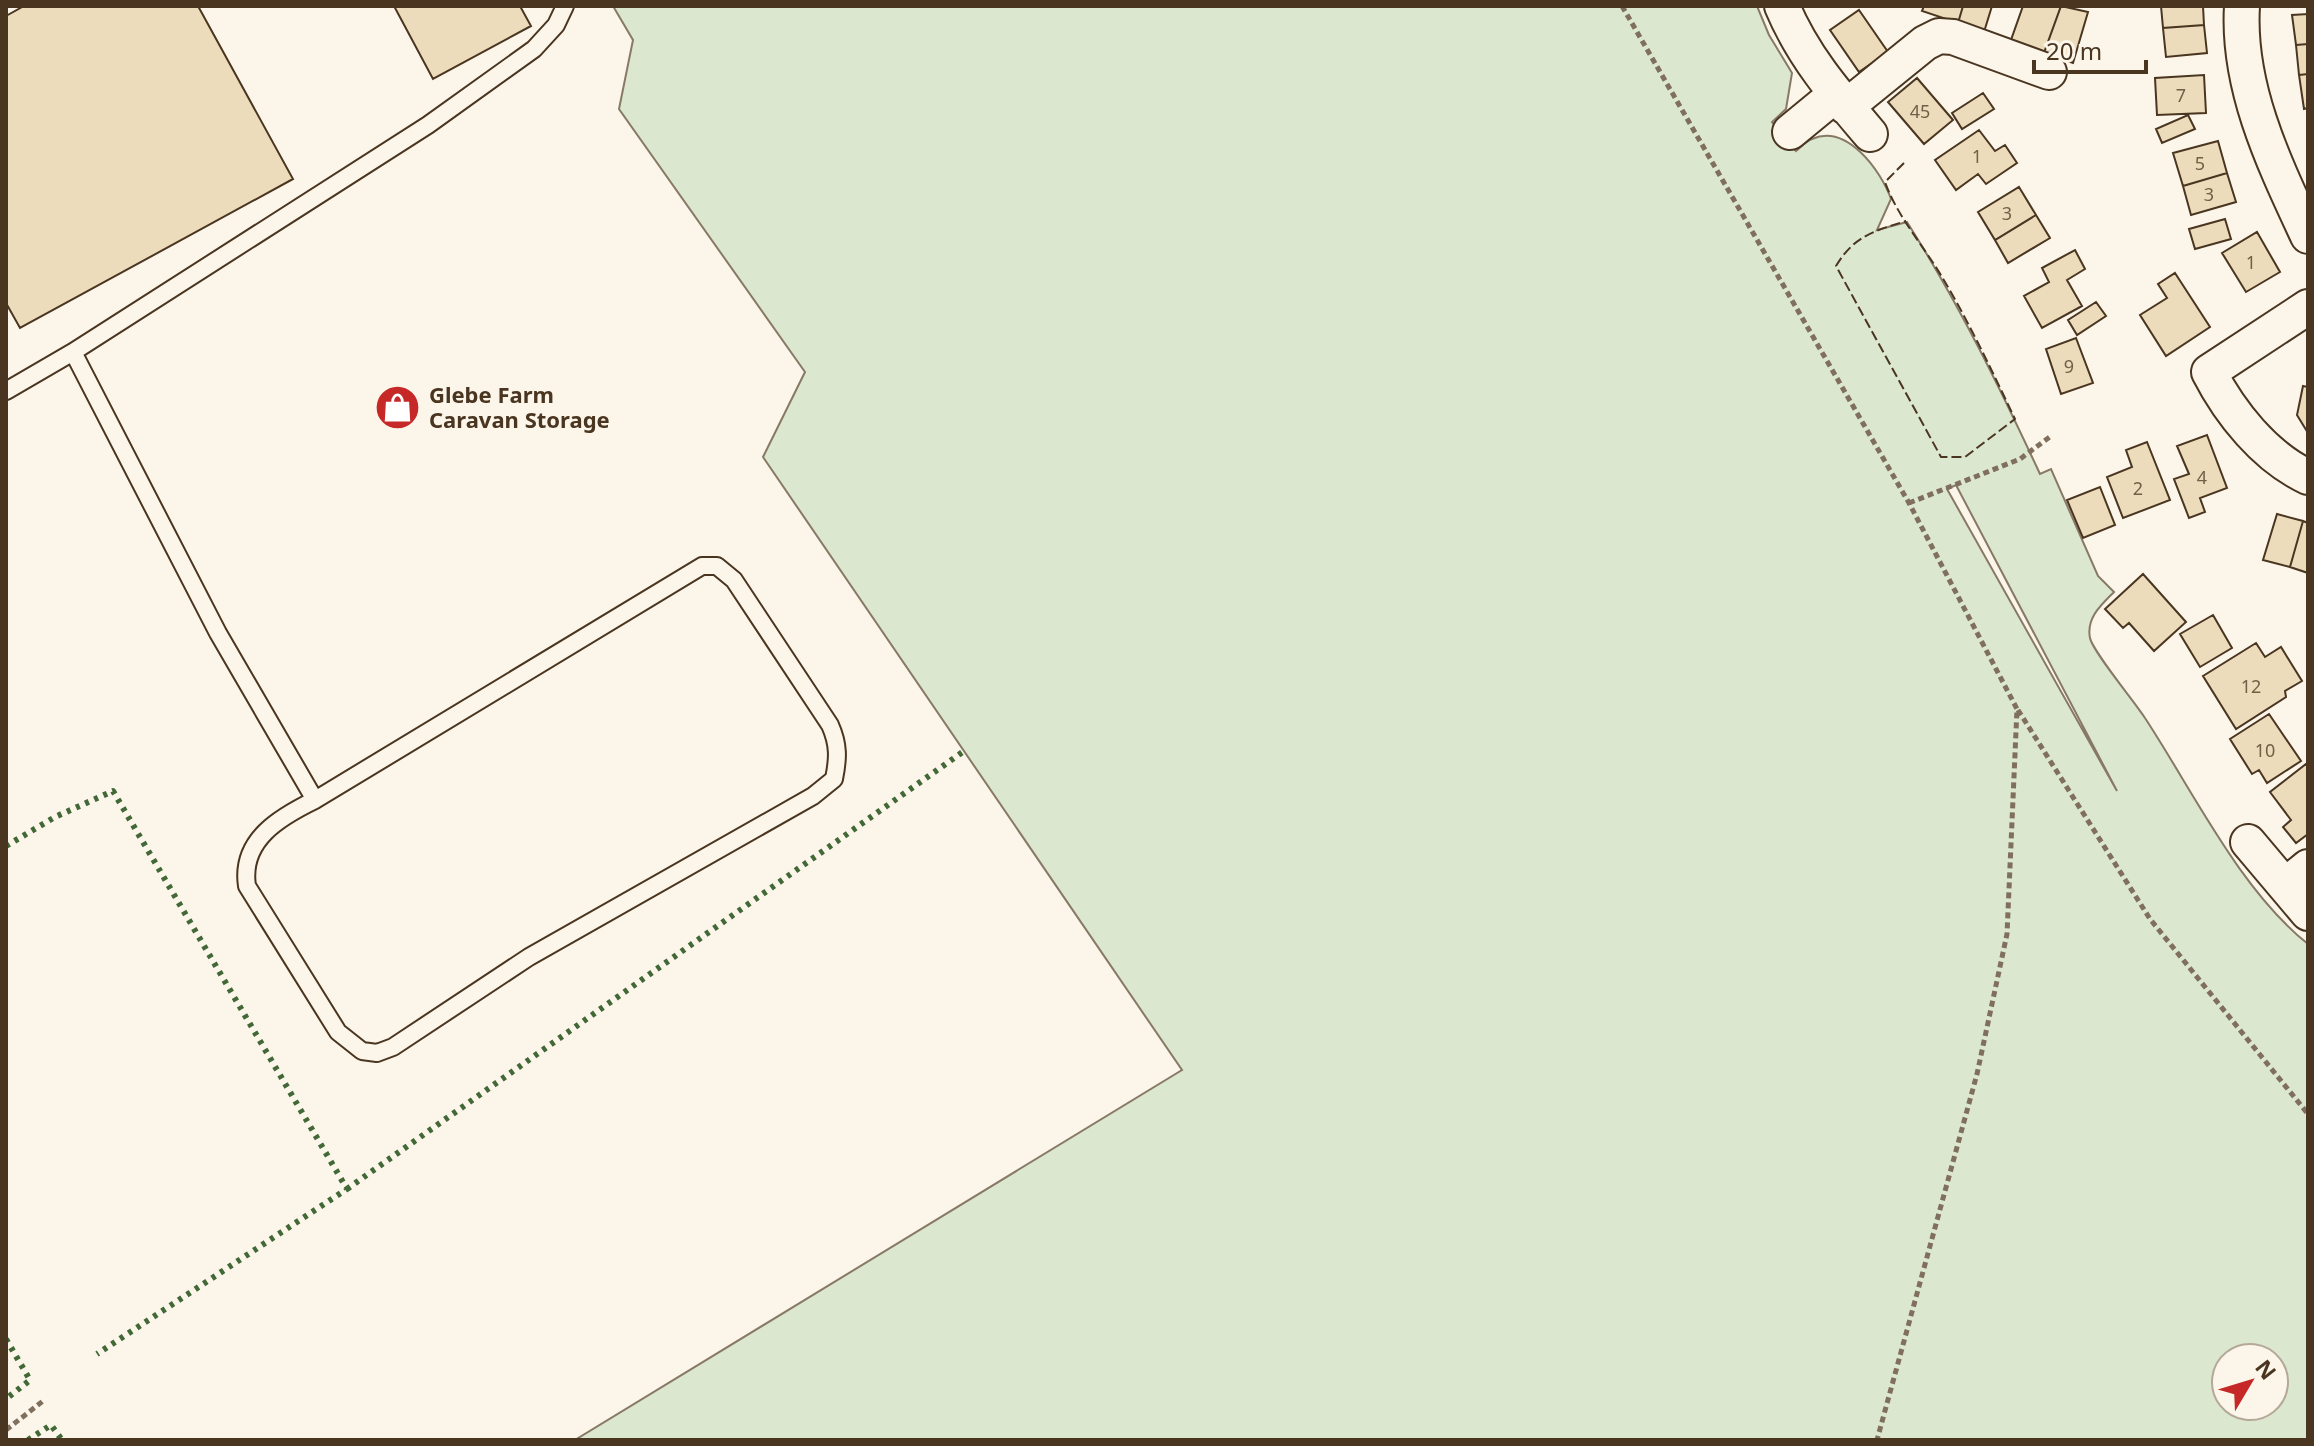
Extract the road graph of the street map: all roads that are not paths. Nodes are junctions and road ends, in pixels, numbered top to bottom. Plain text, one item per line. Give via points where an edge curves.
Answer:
1 (565, 6) edge
2 (1782, 6) edge
3 (2242, 6) edge
4 (2049, 72) dead end
5 (1841, 101) junction
6 (1790, 132) dead end
7 (1870, 134) dead end
8 (2308, 236) edge
9 (2308, 307) edge
10 (73, 352) junction
11 (6, 391) edge
12 (2308, 477) edge
13 (315, 800) junction
14 (2248, 842) dead end
15 (2297, 876) edge
16 (2308, 913) edge

1 - 10 lane via 534,49 428,125
2 - 5 street via 1803,50
3 - 8 street via 2246,77
4 - 5 street via 1939,36
5 - 6 street
5 - 7 street
9 - 12 street via 2209,372 2243,424
10 - 11 lane
10 - 13 lane via 218,633
13 - 13 lane via 702,566 717,566 734,580 837,742 834,779 813,796 529,957 377,1053 362,1051 338,1032 247,886 245,872 262,835 279,818
14 - 15 street
15 - 16 street

